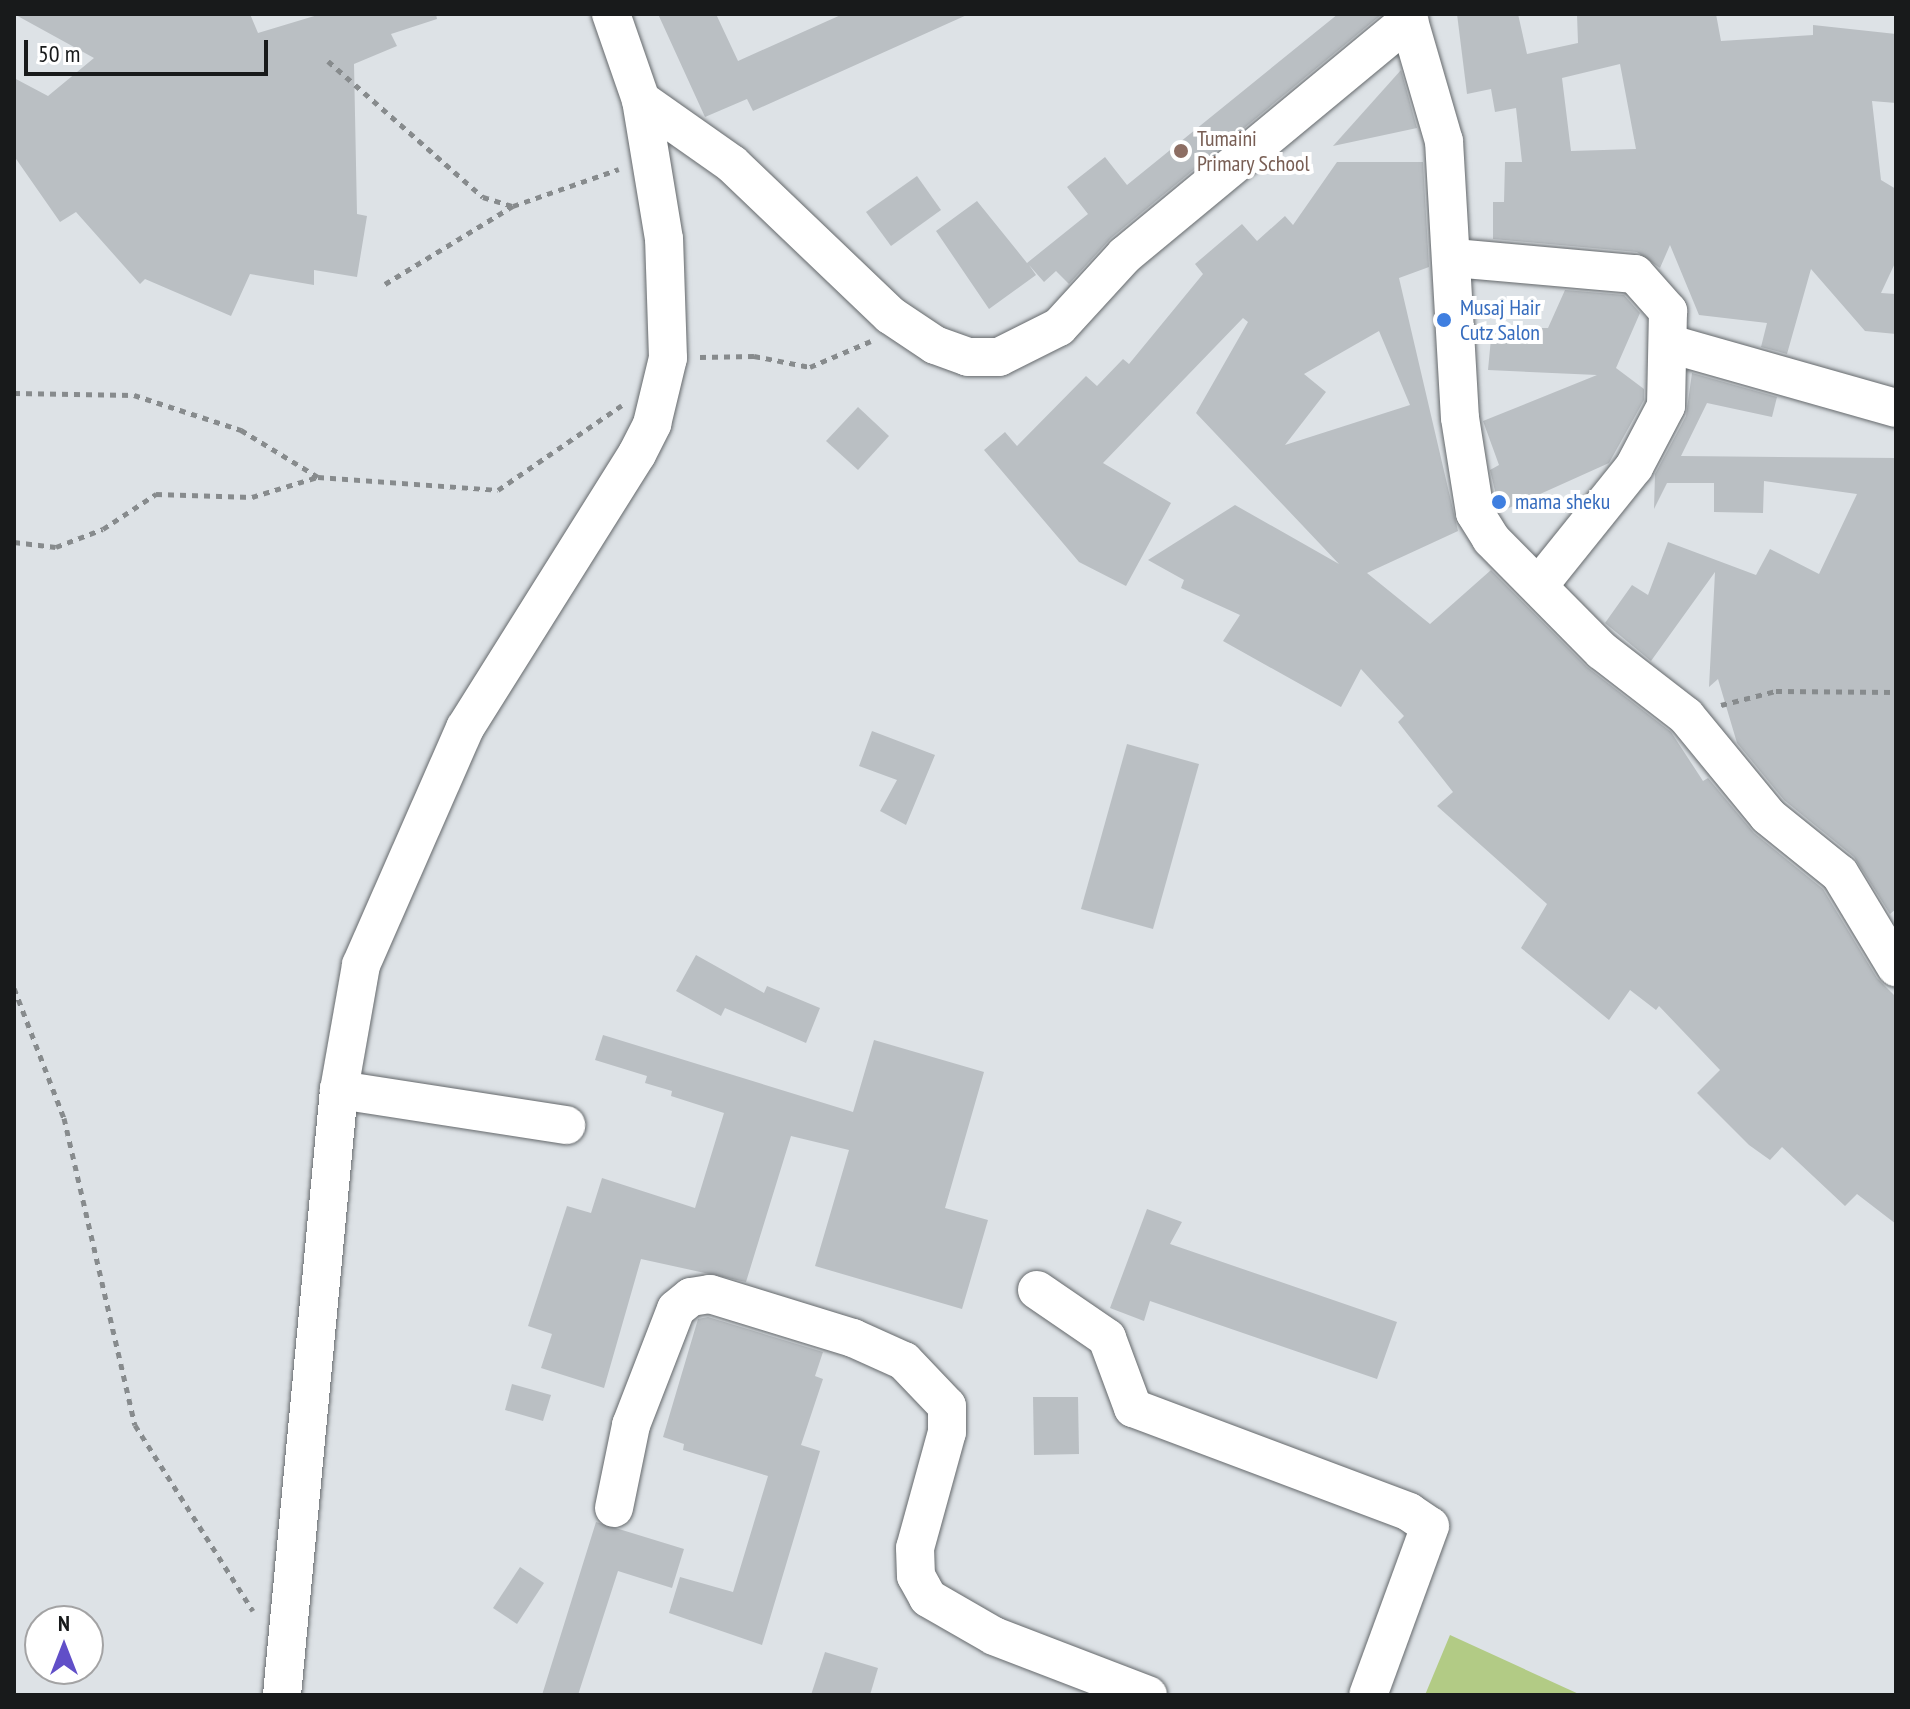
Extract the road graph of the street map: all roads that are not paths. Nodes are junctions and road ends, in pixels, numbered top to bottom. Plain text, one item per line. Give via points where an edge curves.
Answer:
1 (611, 14) edge
2 (1408, 17) edge
3 (641, 100) junction
4 (1454, 258) junction
5 (1670, 344) junction
6 (1896, 408) edge
7 (1539, 585) junction
8 (1891, 942) edge
9 (339, 1090) junction
10 (566, 1125) dead end
11 (1037, 1290) dead end
12 (614, 1508) dead end
13 (286, 1688) edge
14 (1148, 1695) edge
15 (1368, 1695) edge

1 - 3 street
2 - 3 street via 1125,255 1059,327 1032,346 999,357 968,357 890,315 732,164
2 - 4 street via 1444,141
3 - 9 street via 664,239 666,370 637,454 505,661 430,801 361,965
4 - 5 street via 1635,274 1668,311
4 - 7 street via 1460,418 1475,513 1491,539
5 - 6 street
5 - 7 street via 1666,406 1634,467
7 - 8 street via 1631,678 1686,716 1768,816 1840,874
9 - 10 street
9 - 13 street
11 - 15 street via 1107,1338 1133,1408 1409,1512 1430,1526
12 - 14 street via 631,1425 676,1309 691,1297 710,1294 853,1338 904,1361 947,1406 947,1432 923,1501 915,1548 916,1576 928,1598 994,1636

